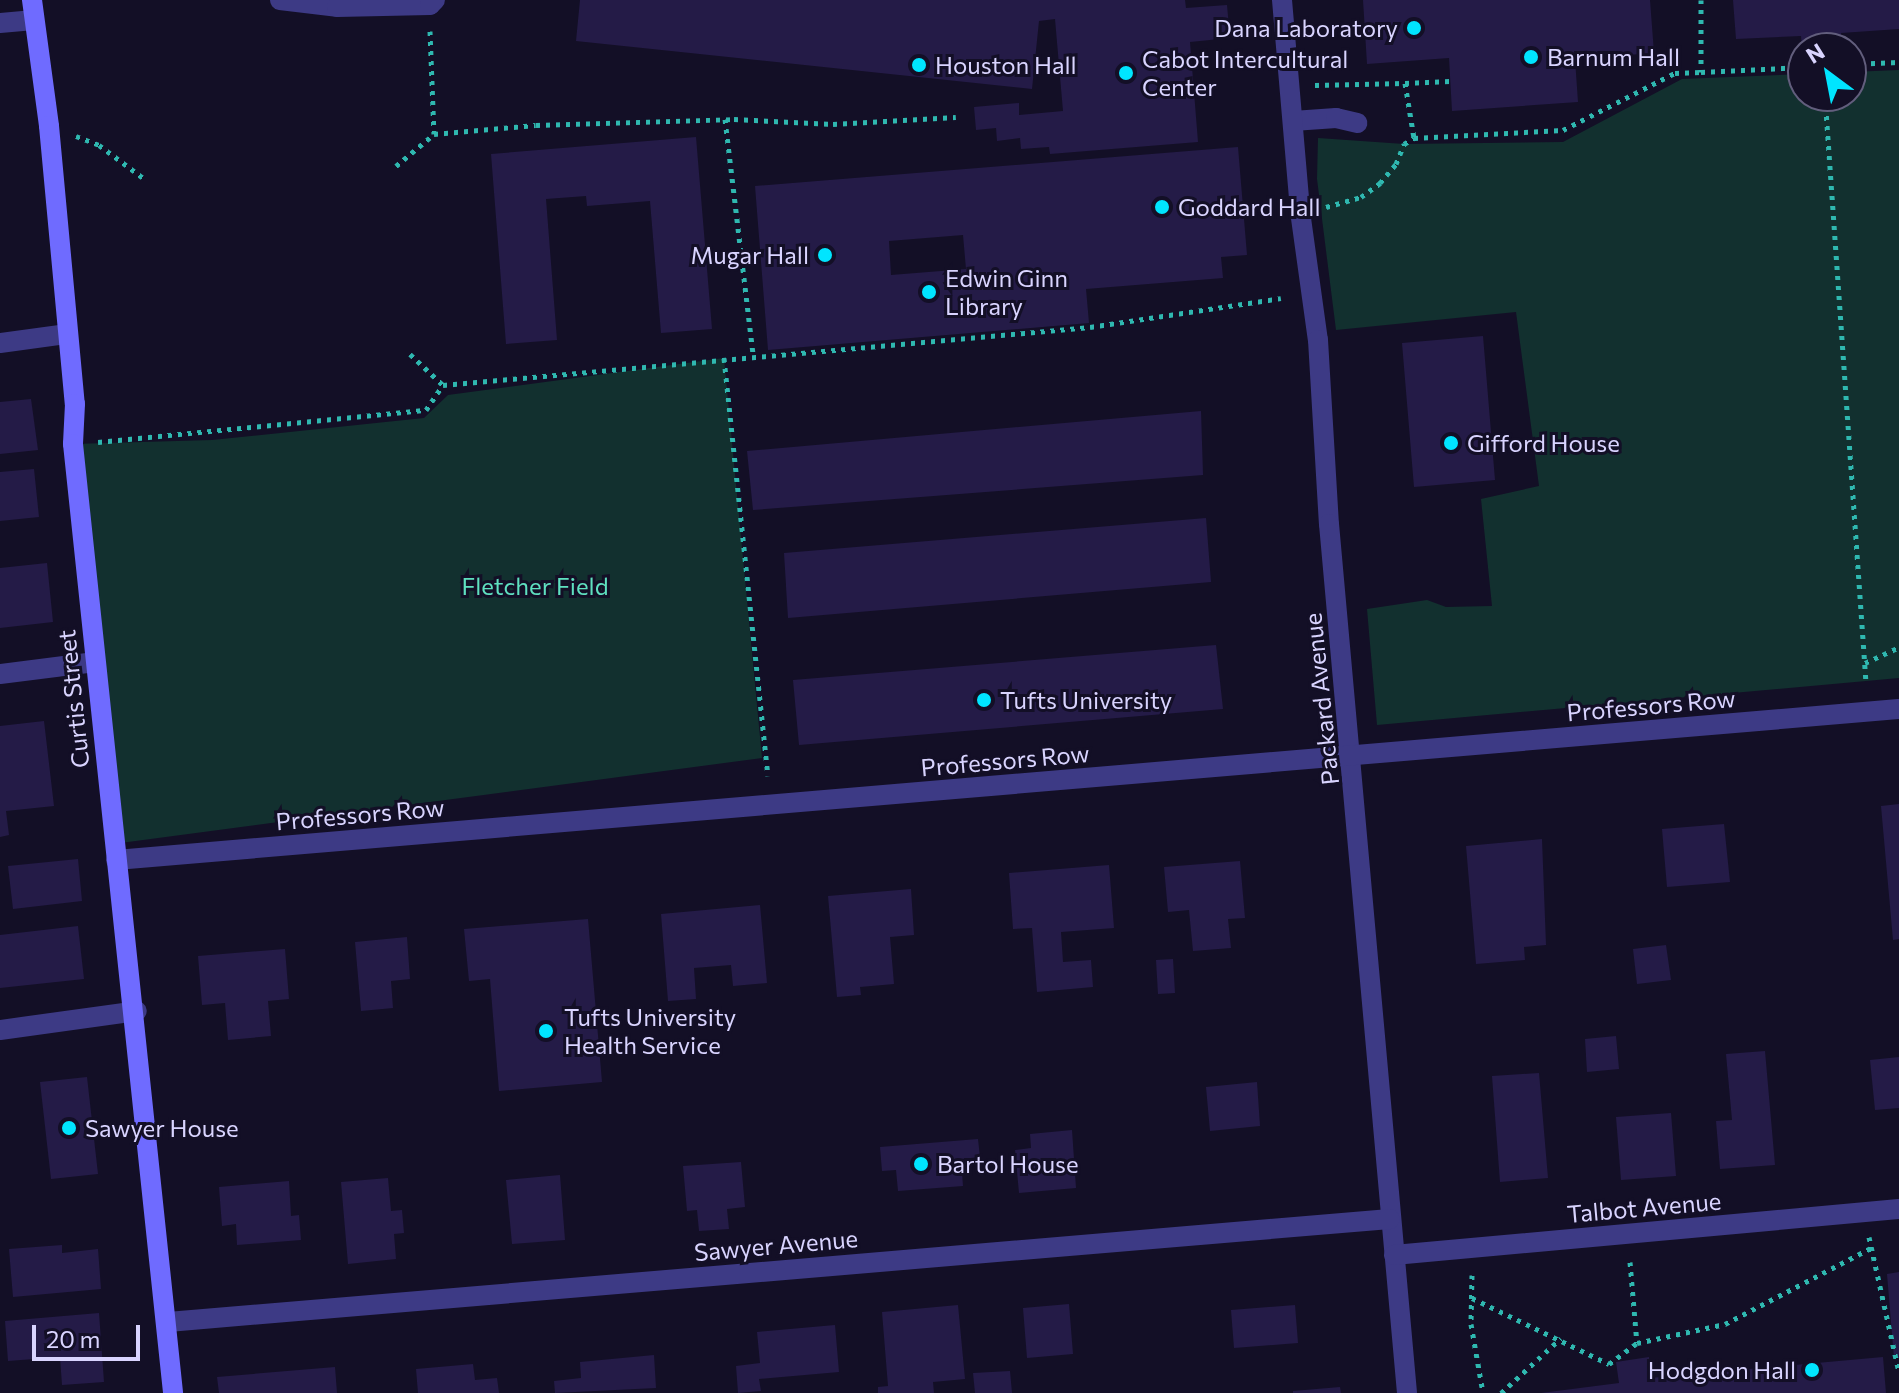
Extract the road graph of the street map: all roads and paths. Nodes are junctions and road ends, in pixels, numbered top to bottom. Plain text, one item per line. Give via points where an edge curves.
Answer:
1 (280, 0) edge
2 (1282, 0) edge
3 (1701, 0) edge
4 (432, 3) edge
5 (33, 10) edge
6 (0, 23) edge
7 (1899, 62) edge
8 (1867, 63) edge
9 (1787, 68) edge
10 (1701, 72) junction
11 (1450, 81) dead end
12 (1405, 83) junction
13 (1307, 85) dead end
14 (1826, 112) edge
15 (956, 117) dead end
16 (725, 119) junction
17 (1293, 121) junction
18 (1357, 123) dead end
19 (49, 126) junction
20 (434, 134) junction
21 (1414, 138) junction
22 (396, 166) dead end
23 (146, 180) dead end
24 (1317, 208) dead end
25 (1281, 298) dead end
26 (67, 334) junction
27 (0, 343) edge
28 (410, 354) dead end
29 (753, 355) junction
30 (724, 358) junction
31 (443, 385) junction
32 (73, 444) junction
33 (1899, 647) edge
34 (95, 662) junction
35 (1865, 663) junction
36 (0, 674) edge
37 (1899, 709) edge
38 (1868, 712) junction
39 (1354, 756) junction
40 (768, 776) dead end
41 (116, 860) junction
42 (137, 1011) junction
43 (0, 1030) edge
44 (1899, 1209) edge
45 (1864, 1213) junction
46 (1390, 1219) junction
47 (1627, 1235) junction
48 (1871, 1248) junction
49 (1473, 1250) junction
50 (1394, 1255) junction
51 (1472, 1298) junction
52 (168, 1322) junction
53 (1561, 1338) junction
54 (1637, 1343) junction
55 (1899, 1372) edge
56 (173, 1393) edge
57 (1407, 1393) edge
58 (1483, 1393) edge
59 (1501, 1393) edge

1 - 4 street via 337,7
2 - 17 street, Packard Avenue
3 - 10 path
4 - 20 path
5 - 6 street
5 - 19 street, Curtis Street
7 - 8 path
9 - 10 path
10 - 21 path via 1675,73 1563,130
11 - 12 path
12 - 13 path
12 - 21 path
14 - 35 path
15 - 16 path via 833,124
16 - 20 path
16 - 29 path
17 - 18 street
17 - 39 street, Packard Avenue
19 - 23 path via 99,145
19 - 26 street, Curtis Street
20 - 22 path
21 - 24 path via 1404,144 1380,183 1346,203
25 - 29 path via 1090,327
26 - 27 street
26 - 32 street, Curtis Street
28 - 31 path
29 - 30 path
30 - 31 path
30 - 40 path
31 - 32 path via 426,410
32 - 34 street, Curtis Street
33 - 35 path
34 - 36 street
34 - 41 street, Curtis Street
35 - 38 path
37 - 38 street, Professors Row
38 - 39 street, Professors Row
39 - 41 street, Professors Row
39 - 46 street, Packard Avenue
41 - 42 street, Curtis Street
42 - 43 street
42 - 52 street, Curtis Street
44 - 45 street, Talbot Avenue
45 - 47 street, Talbot Avenue
45 - 48 path
46 - 50 street, Packard Avenue
46 - 52 street, Sawyer Avenue
47 - 49 street, Talbot Avenue
47 - 54 path
48 - 54 path via 1725,1324
48 - 55 path
49 - 50 street, Talbot Avenue
49 - 51 path
50 - 57 street, Packard Avenue
51 - 53 path
51 - 58 path
52 - 56 street, Curtis Street
53 - 54 path via 1609,1364
53 - 59 path

